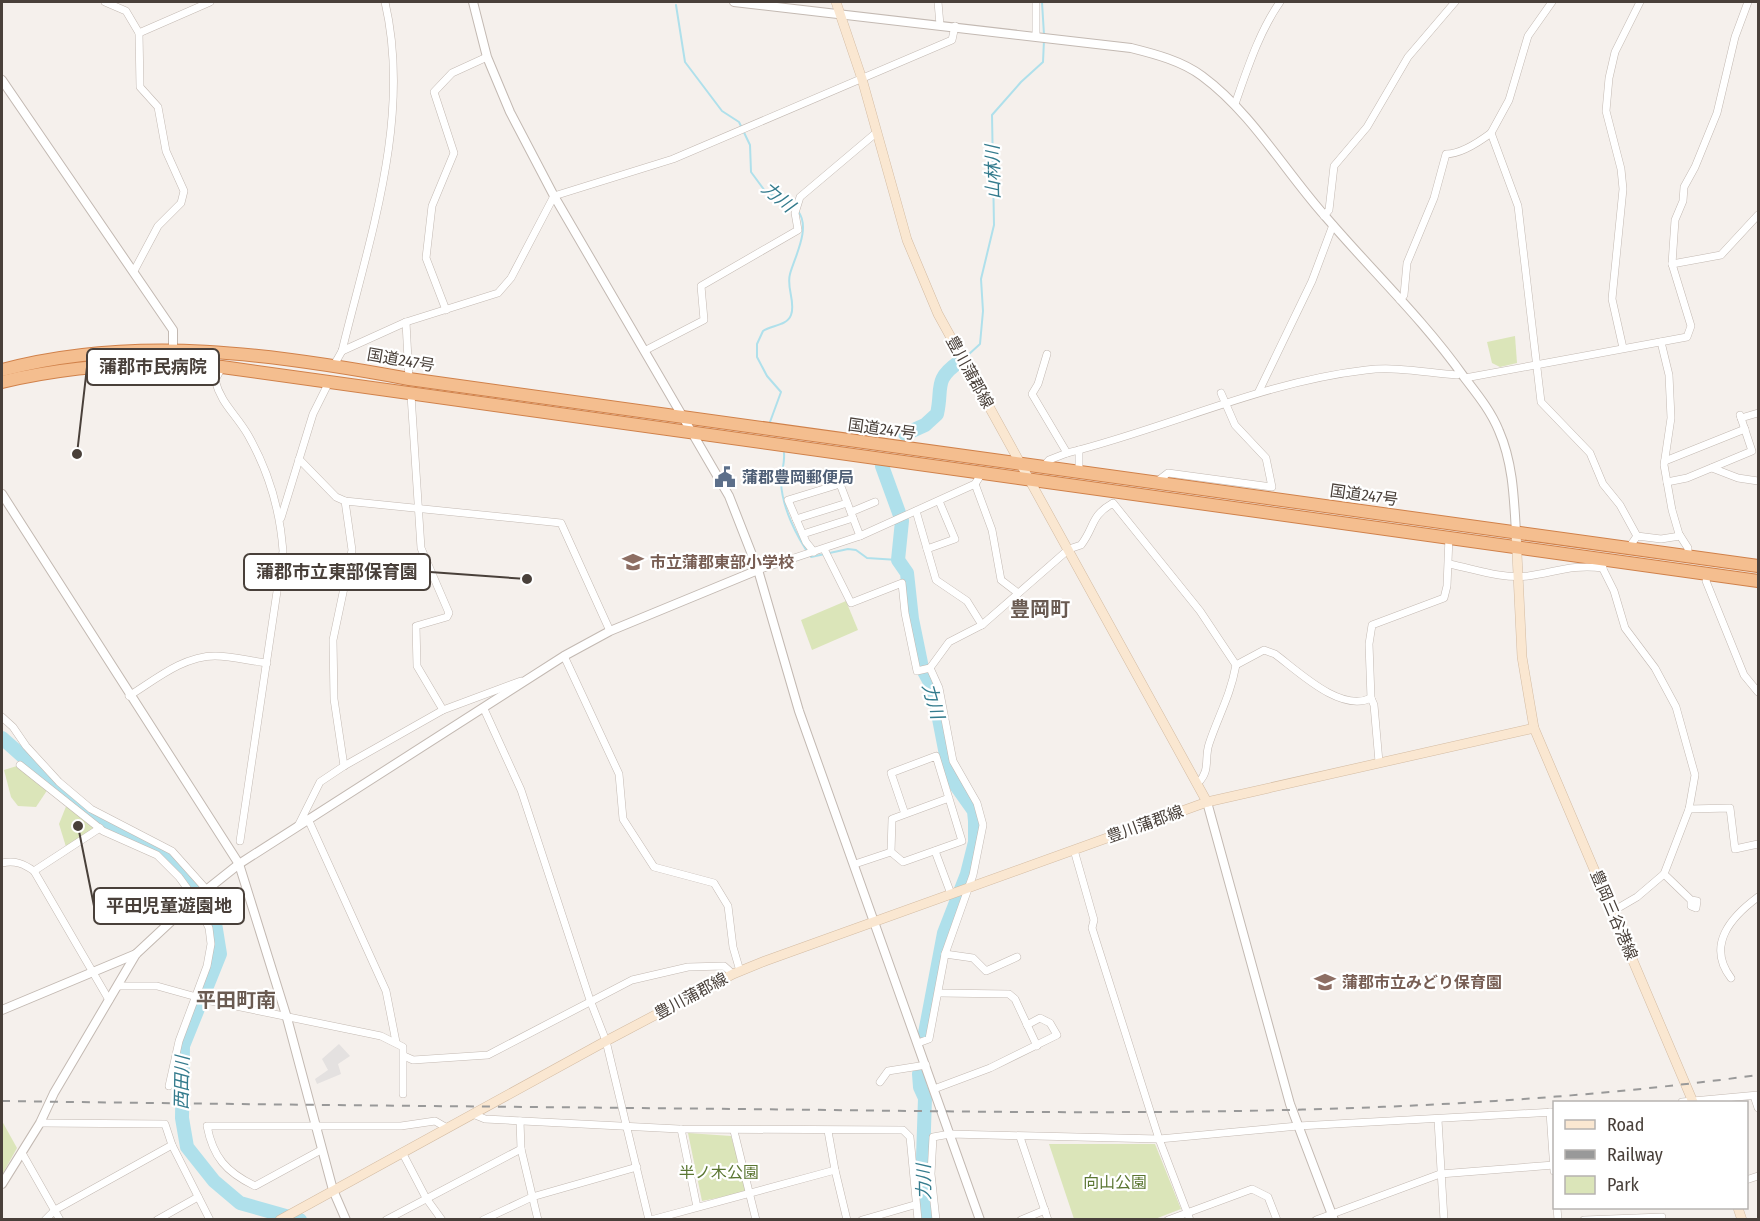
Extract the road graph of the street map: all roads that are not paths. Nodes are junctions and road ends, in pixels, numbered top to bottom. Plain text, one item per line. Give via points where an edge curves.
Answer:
1 (105, 2) edge
2 (210, 2) edge
3 (385, 2) edge
4 (473, 2) edge
5 (734, 2) edge
6 (836, 2) edge
7 (938, 2) edge
8 (1036, 2) edge
9 (1280, 2) edge
10 (1455, 2) edge
11 (1552, 2) edge
12 (1640, 2) edge
13 (1748, 2) edge
14 (840, 15) junction
15 (940, 25) junction
16 (955, 26) junction
17 (139, 33) junction
18 (1037, 36) junction
19 (487, 57) junction
20 (862, 79) junction
21 (2, 80) edge
22 (1235, 104) junction
23 (877, 132) junction
24 (1491, 133) junction
25 (555, 196) junction
26 (1758, 215) edge
27 (1324, 216) junction
28 (1333, 225) junction
29 (1672, 264) junction
30 (134, 270) junction
31 (1400, 300) junction
32 (446, 310) junction
33 (406, 322) junction
34 (1661, 342) junction
35 (1623, 348) junction
36 (174, 349) junction
37 (646, 350) junction
38 (342, 351) junction
39 (1047, 354) dead end
40 (173, 363) junction
41 (1535, 364) junction
42 (334, 366) junction
43 (222, 367) junction
44 (2, 370) edge
45 (1463, 375) junction
46 (409, 379) junction
47 (2, 382) edge
48 (329, 382) junction
49 (1259, 392) junction
50 (1221, 393) dead end
51 (411, 395) junction
52 (1226, 403) junction
53 (1758, 413) edge
54 (685, 417) junction
55 (1745, 429) junction
56 (691, 432) junction
57 (1079, 450) junction
58 (1067, 453) junction
59 (299, 459) junction
60 (1665, 461) junction
61 (1022, 465) junction
62 (1043, 467) junction
63 (1712, 468) junction
64 (1079, 472) junction
65 (979, 479) junction
66 (1031, 479) junction
67 (1758, 481) edge
68 (1667, 482) junction
69 (1154, 483) junction
70 (2, 494) edge
71 (345, 501) junction
72 (939, 501) junction
73 (875, 502) dead end
74 (848, 503) junction
75 (417, 509) junction
76 (916, 511) junction
77 (852, 515) junction
78 (281, 518) junction
79 (796, 519) junction
80 (1516, 533) junction
81 (802, 534) junction
82 (860, 536) junction
83 (1637, 536) junction
84 (1680, 536) junction
85 (1449, 537) junction
86 (1516, 548) junction
87 (927, 549) junction
88 (1069, 549) junction
89 (1628, 549) junction
90 (810, 553) junction
91 (826, 553) junction
92 (1688, 557) junction
93 (1600, 563) junction
94 (1449, 564) junction
95 (1758, 566) edge
96 (758, 570) junction
97 (1708, 574) junction
98 (1517, 576) junction
99 (1758, 581) edge
100 (1018, 593) junction
101 (982, 625) junction
102 (610, 631) junction
103 (564, 656) junction
104 (267, 663) junction
105 (1236, 665) junction
106 (926, 669) junction
107 (521, 681) junction
108 (1758, 692) edge
109 (129, 696) junction
110 (1371, 698) junction
111 (484, 709) junction
112 (443, 710) junction
113 (2, 717) edge
114 (1534, 728) junction
115 (1379, 762) junction
116 (20, 765) dead end
117 (344, 766) junction
118 (1198, 783) junction
119 (949, 798) junction
120 (1208, 802) junction
121 (1689, 809) junction
122 (905, 814) junction
123 (308, 819) junction
124 (298, 826) junction
125 (100, 828) junction
126 (240, 841) dead end
127 (1758, 844) edge
128 (935, 850) junction
129 (1074, 850) junction
130 (891, 852) junction
131 (2, 863) edge
132 (239, 864) junction
133 (855, 864) junction
134 (34, 872) junction
135 (1664, 874) junction
136 (206, 890) junction
137 (961, 891) junction
138 (1758, 897) edge
139 (195, 899) junction
140 (1691, 900) dead end
141 (1613, 911) junction
142 (875, 921) junction
143 (136, 954) junction
144 (945, 954) junction
145 (1017, 957) dead end
146 (93, 972) junction
147 (737, 973) junction
148 (1731, 978) dead end
149 (118, 986) junction
150 (940, 993) junction
151 (196, 996) junction
152 (109, 1000) junction
153 (590, 1000) junction
154 (2, 1010) edge
155 (287, 1018) junction
156 (1027, 1024) junction
157 (606, 1041) junction
158 (396, 1042) junction
159 (918, 1043) junction
160 (1037, 1046) junction
161 (404, 1056) junction
162 (926, 1065) junction
163 (880, 1082) dead end
164 (169, 1086) dead end
165 (934, 1089) junction
166 (404, 1094) dead end
167 (1756, 1095) edge
168 (1693, 1101) edge
169 (1702, 1101) edge
170 (1758, 1108) edge
171 (1552, 1112) edge
172 (474, 1114) junction
173 (1438, 1120) junction
174 (520, 1121) junction
175 (40, 1123) junction
176 (314, 1125) junction
177 (627, 1126) junction
178 (1298, 1126) junction
179 (447, 1128) junction
180 (681, 1129) junction
181 (734, 1131) junction
182 (828, 1131) junction
183 (950, 1134) junction
184 (1020, 1137) junction
185 (1553, 1138) edge
186 (1159, 1139) junction
187 (172, 1145) junction
188 (521, 1149) junction
189 (321, 1150) junction
190 (402, 1152) junction
191 (22, 1153) junction
192 (1553, 1165) edge
193 (637, 1167) junction
194 (835, 1170) junction
195 (1440, 1174) junction
196 (2, 1184) edge
197 (333, 1190) junction
198 (749, 1193) junction
199 (198, 1197) junction
200 (532, 1197) junction
201 (426, 1198) junction
202 (914, 1205) junction
203 (697, 1207) junction
204 (55, 1210) junction
205 (1045, 1210) junction
206 (1187, 1212) junction
207 (1333, 1217) edge
208 (1662, 1218) edge
209 (45, 1220) edge
210 (60, 1220) edge
211 (157, 1220) edge
212 (210, 1220) edge
213 (280, 1220) edge
214 (346, 1220) edge
215 (386, 1220) edge
216 (442, 1220) edge
217 (483, 1220) edge
218 (538, 1220) edge
219 (650, 1220) edge
220 (756, 1220) edge
221 (847, 1220) edge
222 (862, 1220) edge
223 (918, 1220) edge
224 (936, 1220) edge
225 (980, 1220) edge
226 (1021, 1220) edge
227 (1048, 1220) edge
228 (1168, 1220) edge
229 (1190, 1220) edge
230 (1277, 1220) edge
231 (1316, 1220) edge
232 (1444, 1220) edge
233 (1584, 1220) edge

1 - 17 street via 126,11
2 - 17 street
3 - 38 street via 391,28 393,102 387,163
4 - 19 street
5 - 14 street
6 - 14 main road, 豊川蒲郡線
7 - 15 street
8 - 18 street
9 - 22 street
10 - 27 street via 1408,57 1372,119 1334,166 1329,210
11 - 24 street via 1528,36 1509,100
12 - 35 street via 1615,52 1606,111 1623,189 1612,299
13 - 29 street via 1735,37 1717,112 1684,187 1675,220
14 - 15 street
14 - 20 main road, 豊川蒲郡線
15 - 16 street
16 - 18 street
16 - 20 street via 952,40
17 - 30 street via 141,87 158,107 166,152 184,192 181,203 158,226
18 - 22 street via 1164,56 1201,75
19 - 25 street via 510,112
19 - 32 street via 452,73 434,92 454,153 432,206 426,258
20 - 23 main road, 豊川蒲郡線
20 - 25 street via 673,159
21 - 30 street
22 - 27 street
23 - 37 street via 800,197 796,209 798,230 701,286 704,320
23 - 61 main road, 豊川蒲郡線 via 918,270 938,314
24 - 31 street via 1477,144 1446,154 1434,198 1407,263 1404,295
24 - 41 street via 1518,206
25 - 32 street via 511,278 498,293
25 - 37 street
26 - 29 street via 1721,255
27 - 28 street
28 - 31 street
28 - 49 street via 1303,303
29 - 34 street via 1691,327 1687,337
30 - 36 street via 173,330
31 - 45 street via 1435,337
32 - 33 street
33 - 38 street
33 - 46 street
34 - 35 street
34 - 60 street via 1669,375 1671,417
35 - 41 street
36 - 40 street
36 - 42 highway, 国道247号
36 - 44 highway, 国道247号 via 42,359
37 - 54 street
38 - 42 street
39 - 58 street via 1032,394
40 - 43 highway, 国道247号
40 - 47 highway, 国道247号 via 109,366
41 - 45 street
41 - 83 street via 1541,402 1590,453 1603,484
42 - 46 highway, 国道247号
43 - 48 highway, 国道247号
43 - 78 street via 215,380 219,397 247,434 270,480
45 - 49 street via 1366,370
45 - 80 street via 1498,429 1508,454
46 - 54 highway, 国道247号
48 - 51 highway, 国道247号
48 - 59 street via 313,414
49 - 52 street
50 - 52 street
51 - 56 highway, 国道247号
51 - 75 street
52 - 57 street
52 - 69 street via 1235,424 1266,458 1272,487 1168,473
53 - 55 street via 1741,417
54 - 56 street
54 - 61 highway, 国道247号
55 - 60 street
55 - 63 street via 1752,451
56 - 65 highway, 国道247号
56 - 96 street via 729,496
57 - 58 street
57 - 64 street
58 - 62 street via 1049,460
59 - 71 street via 336,497
59 - 78 street
60 - 68 street
61 - 62 highway, 国道247号
61 - 66 main road, 豊川蒲郡線
62 - 64 highway, 国道247号
63 - 67 street
63 - 68 street
64 - 69 highway, 国道247号
65 - 66 highway, 国道247号
65 - 72 street
65 - 100 street via 1001,580
66 - 85 highway, 国道247号
66 - 88 main road, 豊川蒲郡線
68 - 84 street
69 - 80 highway, 国道247号
70 - 109 street
71 - 75 street
71 - 117 street via 352,550 333,640 334,699
72 - 76 street
72 - 87 street via 955,539
73 - 77 street
74 - 77 street
74 - 79 street
74 - 79 street via 840,484 788,500
75 - 102 street via 561,523
75 - 112 street via 421,548 449,613 416,626 417,666
76 - 82 street
76 - 87 street
77 - 81 street
77 - 82 street
78 - 104 street via 283,551
79 - 81 street
80 - 86 main road, 豊岡三谷港線
80 - 89 highway, 国道247号
81 - 90 street
82 - 91 street
83 - 84 street
83 - 89 street
84 - 92 street via 1688,548
85 - 86 highway, 国道247号
85 - 94 street
86 - 93 highway, 国道247号
86 - 98 main road, 豊岡三谷港線
87 - 101 street via 936,580 967,601
88 - 100 street
88 - 105 street via 1081,546 1093,518 1113,503 1200,611
88 - 118 main road, 豊川蒲郡線
89 - 92 highway, 国道247号
90 - 91 street
90 - 96 street
91 - 106 street via 851,603 902,583 917,671
92 - 95 highway, 国道247号
93 - 97 highway, 国道247号
93 - 98 street
93 - 121 street via 1614,591 1625,628 1655,668 1676,707 1695,775
94 - 98 street via 1481,574
94 - 110 street via 1444,598 1372,626
96 - 102 street
96 - 133 street via 799,711
97 - 99 highway, 国道247号
97 - 108 street via 1706,581 1744,675
98 - 114 main road, 豊岡三谷港線 via 1522,657
100 - 101 street
101 - 106 street via 949,642
102 - 103 street
103 - 107 street
103 - 147 street via 619,774 623,819 654,867 714,883 728,906
104 - 109 street via 215,656 198,658
104 - 126 street
105 - 110 street via 1264,650 1340,700 1361,703
105 - 118 street via 1231,693 1208,747 1208,767
106 - 137 street via 939,688 952,761 981,812 981,840
107 - 111 street
107 - 112 street
109 - 132 street
110 - 115 street
111 - 123 street
111 - 153 street via 521,790
112 - 117 street
113 - 136 street via 59,782 91,809 172,851
114 - 115 main road
114 - 141 main road, 豊岡三谷港線
115 - 120 main road
116 - 125 street
117 - 124 street via 320,782
118 - 120 main road, 豊川蒲郡線
119 - 122 street
119 - 122 street via 936,756 891,772
119 - 128 street via 962,841
120 - 129 main road, 豊川蒲郡線
120 - 178 street
121 - 127 street via 1730,808 1735,849
121 - 135 street
122 - 130 street via 892,819
123 - 124 street
123 - 158 street via 386,991
124 - 132 street
125 - 134 street
125 - 139 street via 157,855
128 - 130 street via 903,862
128 - 137 street
129 - 137 main road, 豊川蒲郡線
129 - 186 street via 1094,920 1092,928
130 - 133 street
131 - 134 street via 11,861
132 - 136 street
132 - 155 street
133 - 142 street
134 - 146 street
135 - 140 street
135 - 141 street
136 - 139 street
137 - 142 main road, 豊川蒲郡線
137 - 144 street
138 - 148 street via 1723,935 1721,954
139 - 143 street
139 - 151 street via 209,928 211,944
141 - 168 main road, 豊岡三谷港線
142 - 147 main road, 豊川蒲郡線
142 - 159 street
143 - 146 street
143 - 149 street
144 - 145 street via 973,958 986,971
144 - 150 street
146 - 152 street
146 - 154 street
147 - 153 street via 724,966 688,967 633,980
147 - 157 main road, 豊川蒲郡線
149 - 151 street via 157,986
149 - 152 street
150 - 156 street via 1009,994
150 - 159 street via 929,1039
151 - 155 street
151 - 164 street via 179,1041
152 - 175 street
153 - 157 street
153 - 161 street via 488,1055 413,1060
155 - 158 street
155 - 176 street
156 - 160 street
156 - 160 street via 1040,1018 1050,1023 1057,1035
157 - 172 main road, 豊川蒲郡線
157 - 177 street
158 - 161 street via 403,1047
159 - 162 street
160 - 165 street
161 - 166 street
162 - 163 street via 888,1071
162 - 165 street
165 - 183 street
167 - 169 street
167 - 170 street
171 - 173 street
171 - 185 street
172 - 174 street via 485,1119
172 - 179 main road, 豊川蒲郡線
173 - 178 street
173 - 195 street
174 - 177 street
174 - 188 street
175 - 187 street via 165,1124
175 - 191 street
176 - 179 street via 401,1126 435,1121
176 - 189 street
176 - 189 street via 207,1126 212,1148 225,1166 255,1186
177 - 180 street
177 - 193 street
178 - 186 street
178 - 207 street
179 - 190 main road, 豊川蒲郡線
180 - 181 street
180 - 203 street
181 - 182 street
181 - 198 street
182 - 194 street
182 - 202 street via 906,1132 910,1140
183 - 184 street
183 - 224 street via 933,1137 931,1174
183 - 225 street
184 - 186 street via 1043,1134
184 - 205 street
186 - 206 street
187 - 199 street
187 - 204 street
188 - 200 street
188 - 201 street
189 - 197 street
190 - 197 main road, 豊川蒲郡線
190 - 201 street
191 - 196 street
191 - 204 street
192 - 195 street
193 - 200 street
193 - 219 street
194 - 198 street
194 - 221 street
195 - 207 street
195 - 232 street
197 - 213 main road, 豊川蒲郡線
197 - 214 street
198 - 203 street
198 - 220 street
199 - 211 street
199 - 212 street
200 - 217 street
200 - 218 street
201 - 215 street
201 - 216 street
202 - 222 street
202 - 223 street
203 - 219 street
204 - 209 street
204 - 210 street
205 - 226 street
205 - 227 street
206 - 228 street
206 - 229 street
206 - 230 street via 1252,1189 1268,1197
207 - 231 street
208 - 233 street

